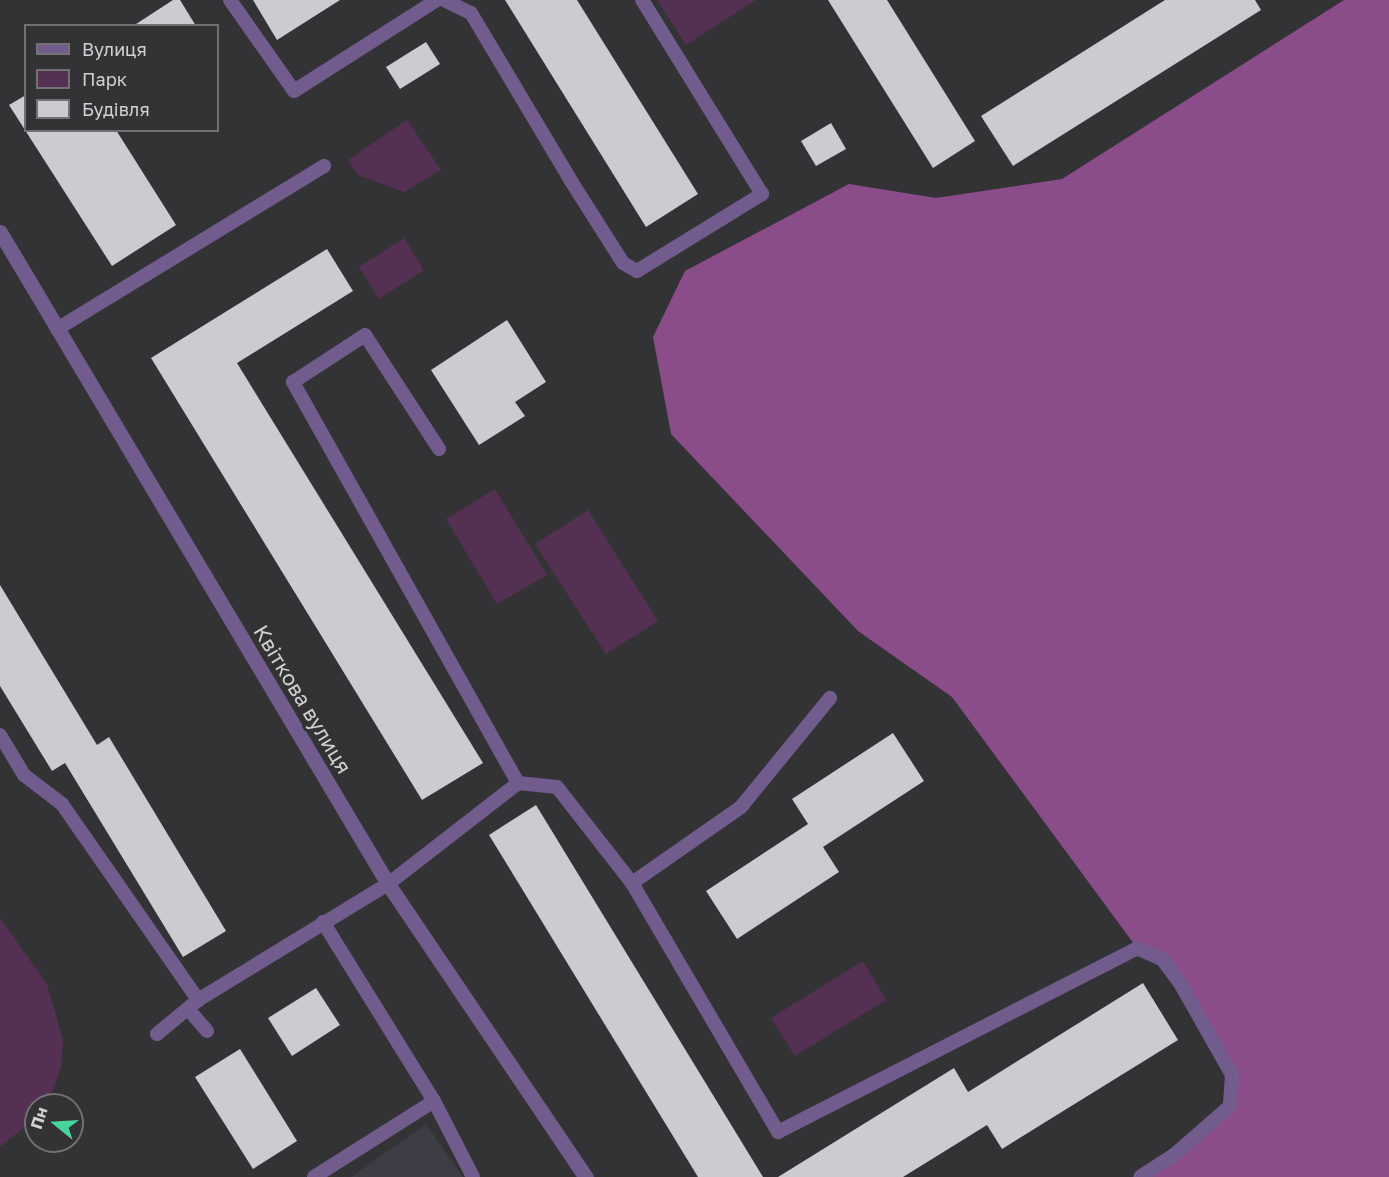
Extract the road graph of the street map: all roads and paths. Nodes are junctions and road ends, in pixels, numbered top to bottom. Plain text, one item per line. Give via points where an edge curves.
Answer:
1 (230, 0) edge
2 (437, 0) edge
3 (444, 0) edge
4 (642, 0) edge
5 (324, 166) dead end
6 (0, 232) edge
7 (57, 329) junction
8 (439, 449) dead end
9 (830, 698) dead end
10 (0, 735) edge
11 (518, 783) junction
12 (632, 883) junction
13 (387, 884) junction
14 (324, 922) junction
15 (193, 1004) junction
16 (207, 1031) dead end
17 (157, 1034) dead end
18 (434, 1101) junction
19 (314, 1177) edge
20 (473, 1177) edge
21 (586, 1177) edge
22 (1140, 1177) edge

1 - 2 lane via 294,91
3 - 4 lane via 471,13 576,190 623,263 637,271 762,194
5 - 7 lane
6 - 7 street, Квіткова вулиця
7 - 13 street, Квіткова вулиця
8 - 11 lane via 365,334 293,382
9 - 12 lane via 741,807
10 - 15 lane via 24,775 62,804
11 - 12 lane via 557,788
11 - 13 lane
12 - 22 lane via 778,1132 1137,948 1162,959 1232,1074 1230,1106 1174,1155
13 - 14 lane
13 - 21 street, Квіткова вулиця
14 - 15 lane
14 - 18 lane
15 - 16 lane
15 - 17 lane
18 - 19 lane
18 - 20 lane

